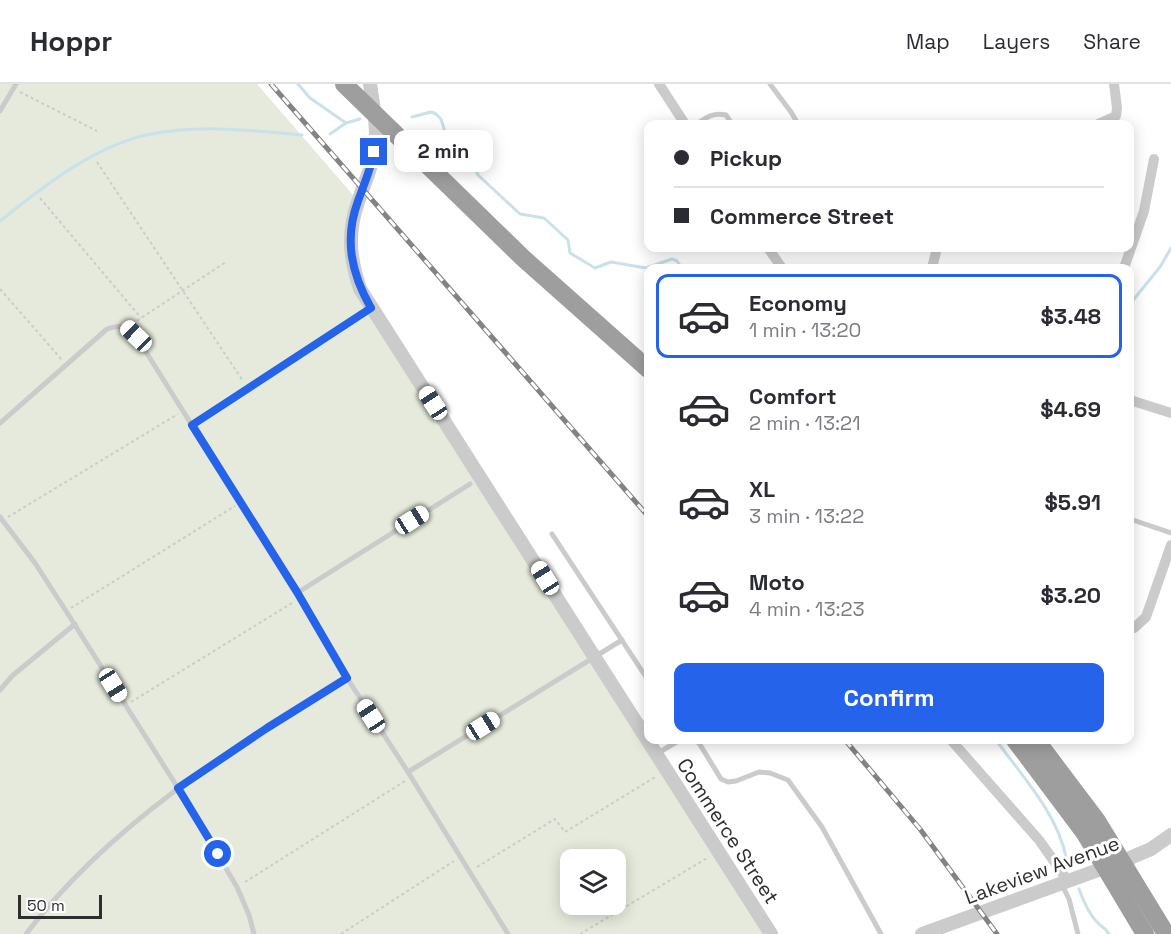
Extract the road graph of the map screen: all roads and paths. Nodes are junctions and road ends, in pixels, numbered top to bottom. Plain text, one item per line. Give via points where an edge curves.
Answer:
1 (344, 84) edge
2 (659, 84) edge
3 (770, 84) edge
4 (1114, 84) edge
5 (15, 86) edge
6 (367, 88) edge
7 (0, 111) edge
8 (374, 114) junction
9 (682, 120) edge
10 (704, 120) edge
11 (729, 120) edge
12 (796, 120) edge
13 (1108, 120) edge
14 (97, 131) dead end
15 (1154, 159) dead end
16 (97, 162) dead end
17 (40, 198) dead end
18 (1134, 240) edge
19 (226, 262) dead end
20 (0, 289) edge
21 (183, 290) junction
22 (371, 308) junction
23 (141, 318) junction
24 (127, 327) junction
25 (644, 350) edge
26 (66, 364) junction
27 (644, 365) edge
28 (248, 388) junction
29 (1134, 401) edge
30 (183, 411) junction
31 (1171, 413) edge
32 (0, 423) edge
33 (192, 425) junction
34 (470, 484) dead end
35 (240, 503) junction
36 (2, 518) edge
37 (1134, 520) edge
38 (1171, 533) edge
39 (552, 534) dead end
40 (1171, 545) edge
41 (298, 595) junction
42 (66, 611) junction
43 (75, 624) junction
44 (1134, 628) dead end
45 (622, 640) junction
46 (595, 657) junction
47 (644, 674) edge
48 (347, 678) junction
49 (0, 690) edge
50 (126, 705) junction
51 (644, 736) edge
52 (649, 744) edge
53 (674, 744) edge
54 (700, 744) edge
55 (955, 744) edge
56 (1018, 744) edge
57 (1039, 744) edge
58 (656, 755) junction
59 (667, 770) junction
60 (410, 774) junction
61 (178, 788) junction
62 (1171, 835) edge
63 (719, 851) junction
64 (460, 857) junction
65 (1115, 864) junction
66 (469, 872) junction
67 (1065, 882) junction
68 (237, 887) junction
69 (26, 934) edge
70 (254, 934) edge
71 (341, 934) edge
72 (508, 934) edge
73 (580, 934) edge
74 (771, 934) edge
75 (881, 934) edge
76 (922, 934) edge
77 (1078, 934) edge
78 (1145, 934) edge
79 (1166, 934) edge

1 - 8 highway
2 - 9 street
3 - 12 lane
4 - 13 street via 1116,116
5 - 7 lane
5 - 14 path
6 - 8 street, Commerce Street
6 - 25 highway via 527,246
8 - 22 street, Commerce Street via 374,152 355,212 350,245 353,269
8 - 27 highway via 516,251
10 - 11 lane via 720,114
15 - 18 street
16 - 21 path
17 - 23 path
19 - 21 path
20 - 26 path
21 - 23 path
21 - 28 path
22 - 28 lane
22 - 46 street, Commerce Street
23 - 24 path
24 - 26 lane via 108,329
24 - 30 lane
26 - 32 lane
28 - 33 lane
29 - 31 street
30 - 33 lane
30 - 36 path
33 - 35 lane
34 - 41 lane
35 - 41 lane
35 - 42 path
36 - 42 lane
37 - 38 lane
39 - 45 lane
40 - 44 street via 1146,617
41 - 48 lane
41 - 50 path
42 - 43 lane
43 - 49 lane
43 - 50 lane
45 - 46 lane
45 - 47 lane
46 - 51 street, Commerce Street
46 - 60 lane
48 - 60 lane
48 - 61 lane
50 - 61 lane
52 - 58 street, Commerce Street
53 - 58 lane
54 - 75 lane via 721,779 736,781 759,772 788,780 822,827
55 - 67 street via 1040,840
56 - 65 highway
57 - 65 highway via 1074,788
58 - 59 street, Commerce Street
59 - 63 street, Commerce Street
59 - 66 path via 565,832 555,819
60 - 64 lane
60 - 68 path
61 - 68 lane
61 - 69 lane via 88,865
62 - 65 street, Lakeview Avenue via 1151,849
63 - 73 path
63 - 74 street, Commerce Street
64 - 66 lane
64 - 71 path
65 - 67 street, Lakeview Avenue
65 - 78 highway
65 - 79 highway
66 - 72 lane
67 - 76 street, Lakeview Avenue
67 - 77 lane
68 - 70 lane

